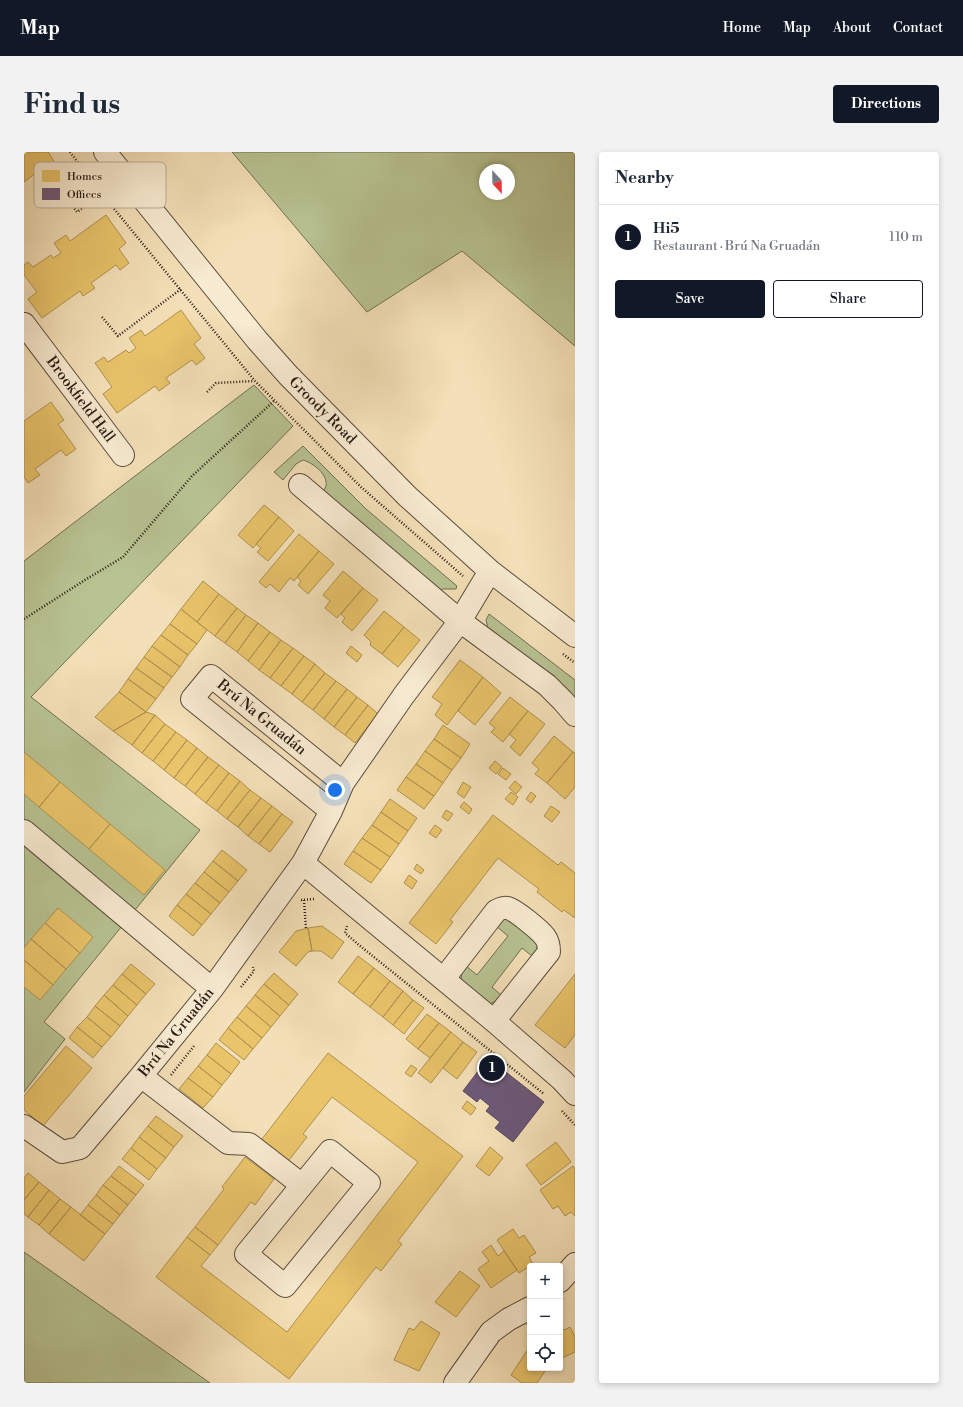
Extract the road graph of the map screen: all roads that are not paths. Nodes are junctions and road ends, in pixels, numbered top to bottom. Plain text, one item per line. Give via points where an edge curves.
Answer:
1 (105, 152) edge
2 (113, 162) edge
3 (150, 208) edge
4 (24, 324) edge
5 (123, 455) dead end
6 (300, 485) dead end
7 (490, 571) junction
8 (460, 621) junction
9 (575, 636) edge
10 (575, 715) edge
11 (343, 783) junction
12 (331, 811) junction
13 (24, 831) edge
14 (304, 863) junction
15 (444, 979) junction
16 (212, 989) junction
17 (494, 1021) junction
18 (141, 1076) junction
19 (566, 1095) edge
20 (25, 1127) edge
21 (302, 1185) junction
22 (575, 1264) edge
23 (563, 1278) edge
24 (527, 1310) edge
25 (455, 1383) edge

1 - 2 street, Groody Road
3 - 7 street, Groody Road via 288,375 407,496
4 - 5 street, Brookfield Hall
6 - 8 street
7 - 8 street, Brú Na Gruadán
7 - 9 street, Groody Road
8 - 10 street via 547,685
8 - 11 street, Brú Na Gruadán via 404,695
11 - 12 street, Brú Na Gruadán
11 - 12 street, Brú Na Gruadán via 211,676 192,699
12 - 14 street, Brú Na Gruadán
13 - 16 street
14 - 15 street
14 - 16 street, Brú Na Gruadán
15 - 17 street
15 - 17 street via 496,911 501,908 507,907 538,930 546,938 549,952
16 - 18 street, Brú Na Gruadán
17 - 19 street
18 - 20 street, Brú Na Gruadán via 80,1148 62,1152
18 - 21 street via 228,1143 249,1144
21 - 21 street via 330,1151 369,1183 285,1286 246,1254
22 - 23 street
24 - 25 street via 491,1332

